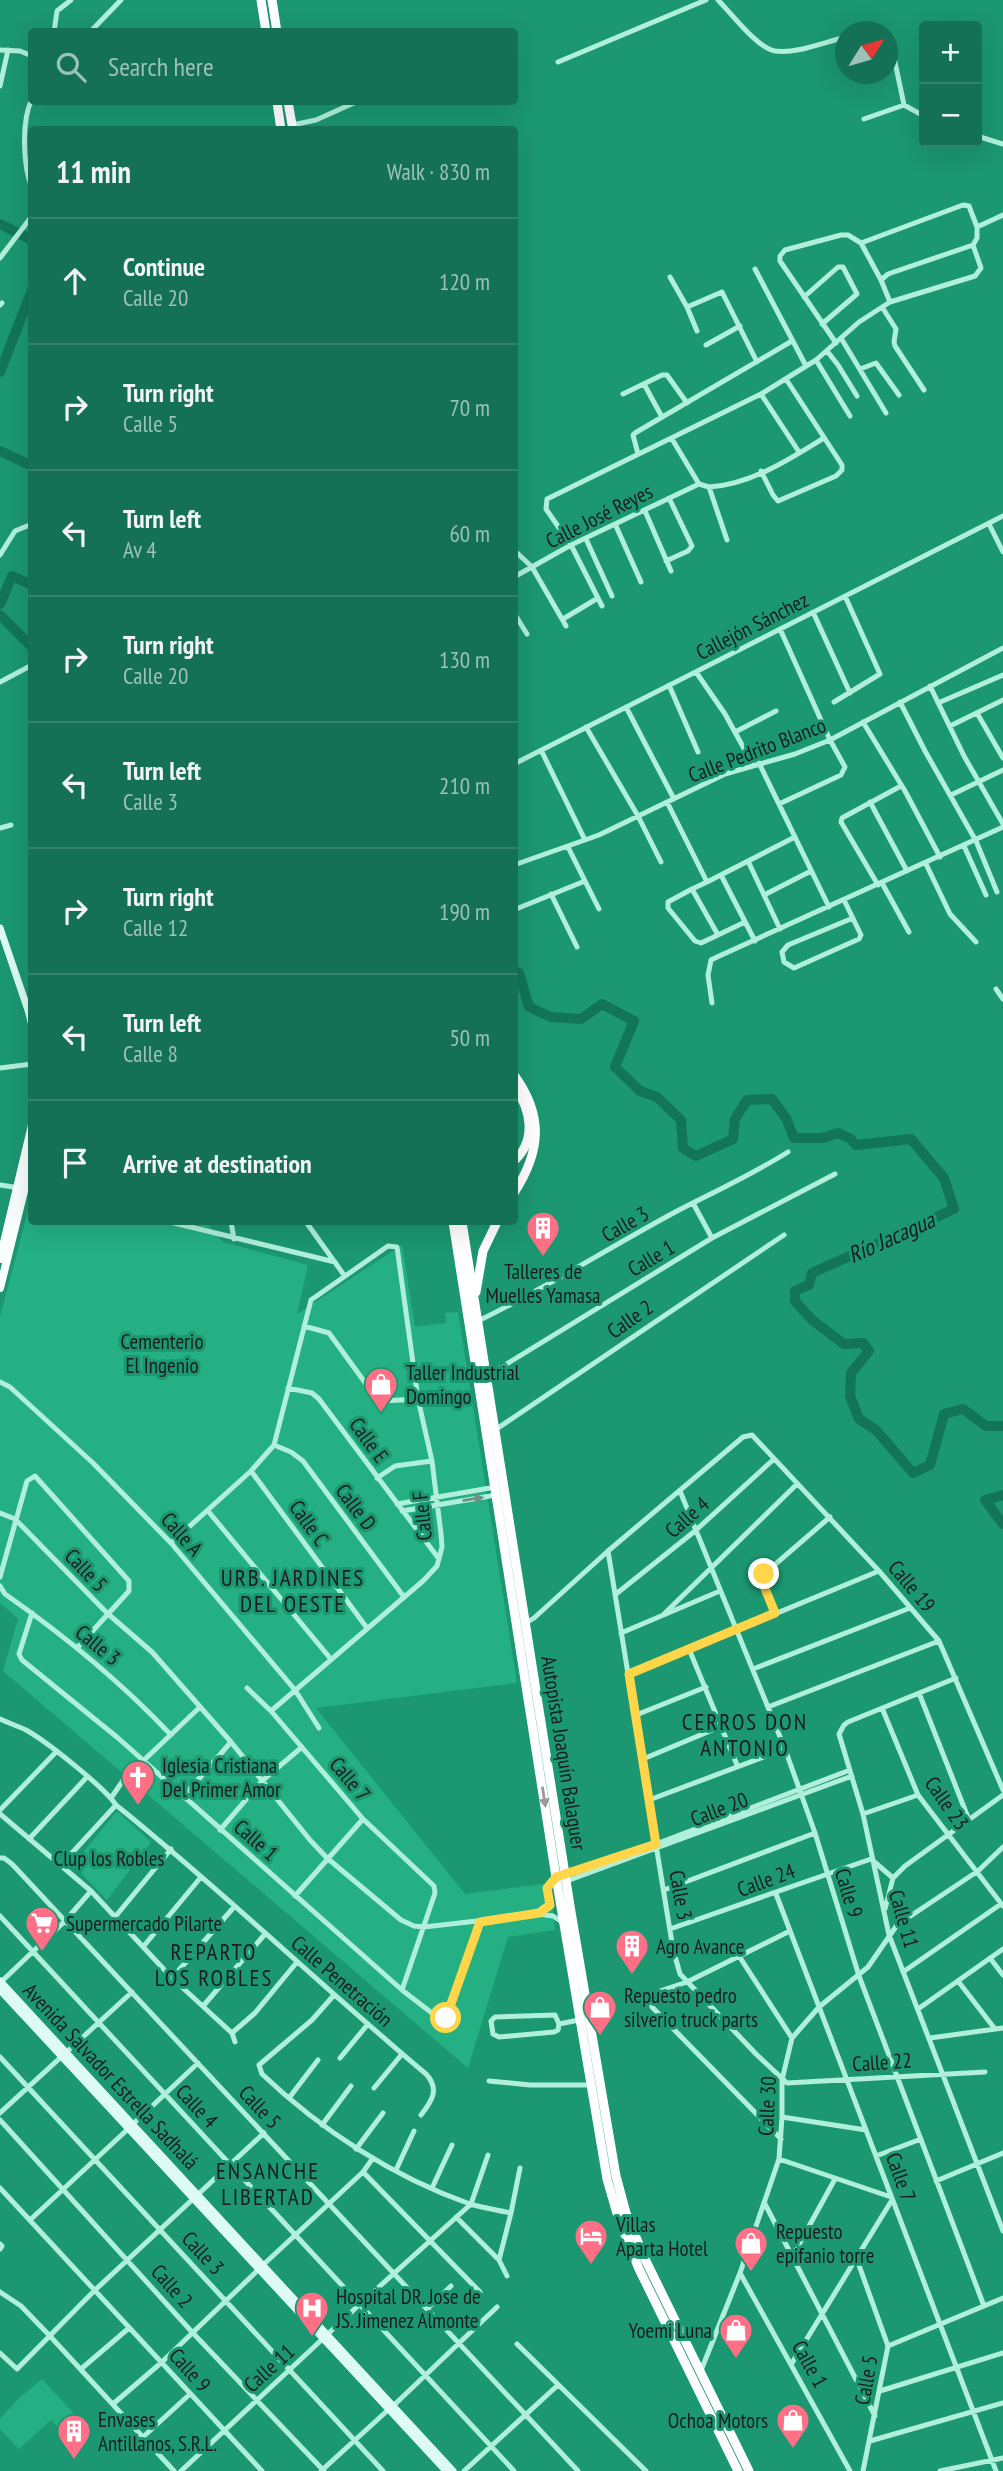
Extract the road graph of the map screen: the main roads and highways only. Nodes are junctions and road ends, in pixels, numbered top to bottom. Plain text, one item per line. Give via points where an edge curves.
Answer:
1 (261, 0) edge
2 (272, 0) edge
3 (265, 28) edge
4 (276, 28) edge
5 (277, 105) edge
6 (288, 105) edge
7 (279, 126) edge
8 (292, 126) edge
9 (0, 928) edge
10 (28, 1006) edge
11 (518, 1080) edge
12 (518, 1093) edge
13 (28, 1148) edge
14 (518, 1156) edge
15 (28, 1169) edge
16 (518, 1185) edge
17 (21, 1188) junction
18 (453, 1225) edge
19 (463, 1225) edge
20 (495, 1225) edge
21 (0, 1259) edge
22 (0, 1288) edge
23 (474, 1301) junction
24 (561, 1879) junction
25 (550, 1899) road end
26 (562, 1913) junction
27 (0, 1982) edge
28 (0, 1990) edge
29 (62, 2054) junction
30 (390, 2408) junction
31 (446, 2471) edge
32 (453, 2471) edge
33 (738, 2471) edge
34 (749, 2471) edge

1 - 3 highway
2 - 4 highway
5 - 7 highway
6 - 8 highway
9 - 10 main road
11 - 16 highway via 536,1123 534,1151
12 - 14 highway via 527,1110 529,1131
13 - 17 main road
15 - 17 main road
17 - 21 main road
17 - 22 main road
18 -> 24 highway, Autopista Joaquín Balaguer
19 - 23 highway, Autopista Joaquín Balaguer
20 - 23 highway via 483,1251
23 - 24 highway, Autopista Joaquín Balaguer
24 - 26 highway, Autopista Joaquín Balaguer
24 - 34 highway, Autopista Joaquín Balaguer via 620,2194 645,2259
25 - 26 highway
26 - 33 highway, Autopista Joaquín Balaguer via 607,2179 618,2217
27 - 29 main road, Avenida Salvador Estrella Sadhalá
28 - 29 main road, Avenida Salvador Estrella Sadhalá
29 - 30 main road, Avenida Salvador Estrella Sadhalá
30 - 31 main road, Avenida Salvador Estrella Sadhalá
30 - 32 main road, Avenida Salvador Estrella Sadhalá

